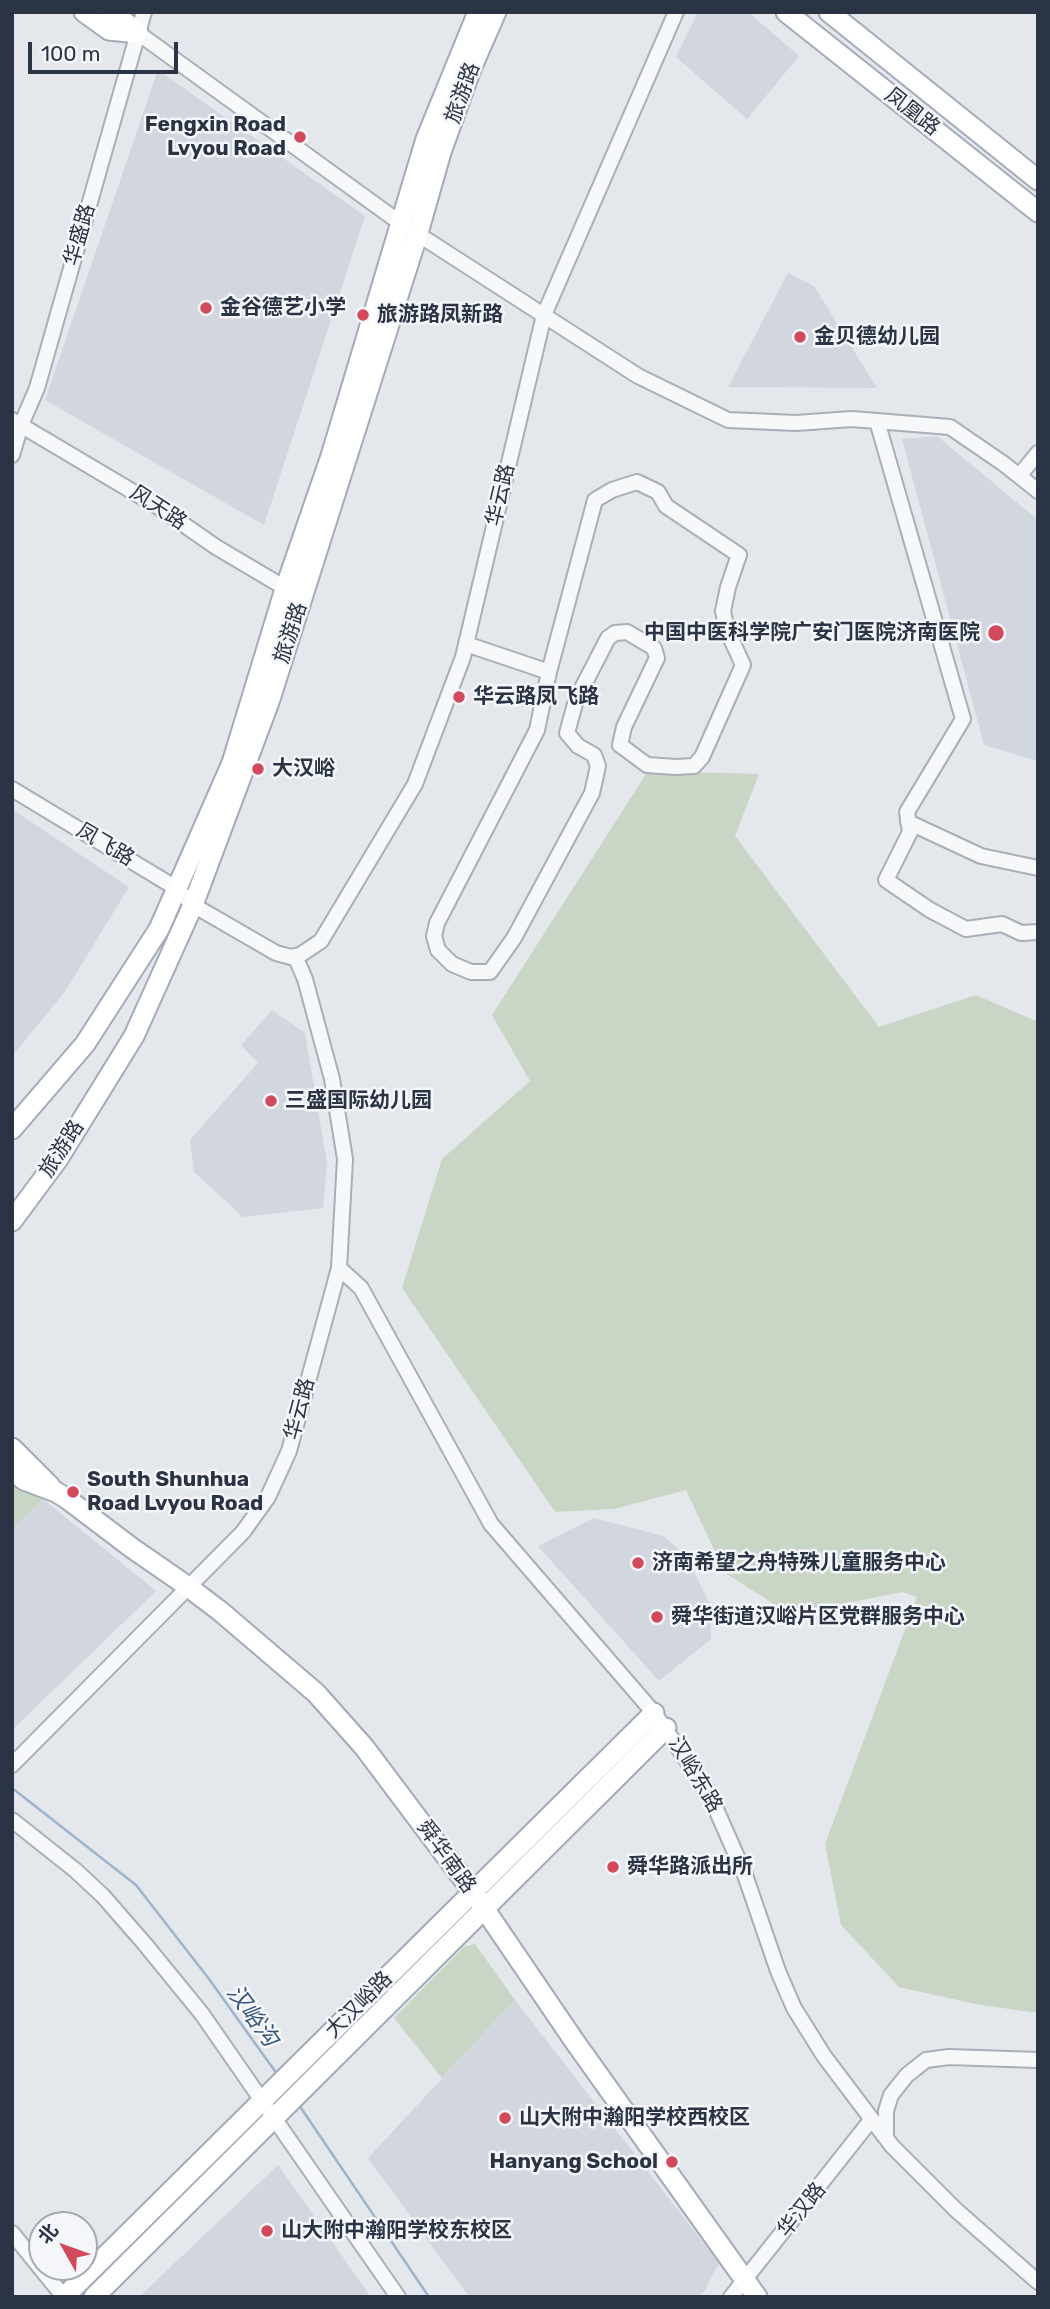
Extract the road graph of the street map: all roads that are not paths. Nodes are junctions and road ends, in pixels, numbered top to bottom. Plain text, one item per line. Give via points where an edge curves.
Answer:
1 (84, 12) edge
2 (113, 12) edge
3 (144, 12) edge
4 (478, 12) edge
5 (496, 12) edge
6 (676, 12) edge
7 (786, 12) edge
8 (829, 12) edge
9 (138, 33) junction
10 (1038, 180) edge
11 (1038, 212) edge
12 (399, 222) junction
13 (418, 233) junction
14 (544, 315) junction
15 (877, 421) junction
16 (17, 423) edge
17 (1038, 453) edge
18 (12, 455) edge
19 (1019, 475) junction
20 (1038, 492) edge
21 (294, 593) junction
22 (466, 644) junction
23 (549, 672) junction
24 (12, 789) edge
25 (908, 822) junction
26 (1038, 868) edge
27 (176, 888) junction
28 (193, 905) junction
29 (1038, 932) edge
30 (295, 956) junction
31 (12, 1129) edge
32 (12, 1221) edge
33 (339, 1268) junction
34 (12, 1448) edge
35 (12, 1470) edge
36 (56, 1492) junction
37 (187, 1586) junction
38 (660, 1720) junction
39 (12, 1765) edge
40 (12, 1820) edge
41 (473, 1892) junction
42 (483, 1910) junction
43 (1038, 2060) edge
44 (261, 2102) junction
45 (871, 2120) junction
46 (274, 2121) junction
47 (886, 2138) junction
48 (12, 2233) edge
49 (1038, 2282) edge
50 (751, 2289) edge
51 (64, 2297) edge
52 (94, 2297) edge
53 (398, 2297) edge
54 (731, 2297) edge

1 - 9 main road via 109,30
2 - 9 main road
3 - 9 street, 华盛路
4 - 12 main road, 旅游路 via 426,139
5 - 13 main road, 旅游路 via 454,117
6 - 14 street, 华云路
7 - 11 main road, 凤凰路
8 - 10 main road, 凤凰路
9 - 12 street
9 - 16 street, 华盛路 via 37,388
12 - 13 street
12 - 21 main road, 旅游路
13 - 14 street
13 - 21 main road, 旅游路
14 - 15 street via 638,376 728,420
14 - 22 street, 华云路
15 - 19 street via 950,427
15 - 25 street via 963,719 907,812
16 - 18 street, 华盛路
16 - 21 street, 风天路
17 - 19 street
19 - 20 street
21 - 27 main road, 旅游路 via 232,763
21 - 28 main road, 旅游路 via 270,702
22 - 23 street
22 - 30 street, 华云路 via 415,783 321,941
23 - 23 street via 537,730 437,923 438,950 452,964 471,972 490,972 514,938 592,793 598,766 594,755 567,733 576,700 608,638 627,632 654,648 657,658 620,744 647,765 694,765 702,757 743,665 723,611 739,555 666,506 658,492 637,482 612,490 596,500
24 - 27 street, 凤飞路
25 - 26 street via 981,856
25 - 29 street via 910,832 886,880 966,929 1002,924 1021,933
27 - 28 street, 凤飞路
27 - 31 main road, 旅游路 via 159,929 85,1044
28 - 30 street via 276,953
28 - 32 main road, 旅游路 via 134,1036 58,1158
30 - 33 street, 华云路 via 332,1079 345,1159
33 - 37 street, 华云路 via 289,1451 268,1497 243,1532
33 - 38 street, 汉峪东路 via 361,1288 491,1524
34 - 36 main road, 舜华南路
35 - 36 main road, 舜华南路
36 - 37 main road, 舜华南路
37 - 39 street, 华云路
37 - 41 main road, 舜华南路 via 316,1693 364,1747
38 - 41 main road, 大汉峪路
38 - 42 main road, 大汉峪路
38 - 45 street, 汉峪东路 via 708,1790 725,1825 794,2008
40 - 44 street via 111,1905 202,2014
41 - 42 main road, 舜华南路
41 - 44 main road, 大汉峪路
42 - 46 main road, 大汉峪路
42 - 50 main road, 舜华南路
43 - 47 street via 926,2060 891,2095
44 - 46 street
44 - 51 main road, 大汉峪路
45 - 47 street, 汉峪东路
45 - 50 street, 华汉路
46 - 52 main road, 大汉峪路
46 - 53 street
47 - 49 street, 汉峪东路 via 956,2210
48 - 51 street
50 - 54 street, 华汉路

